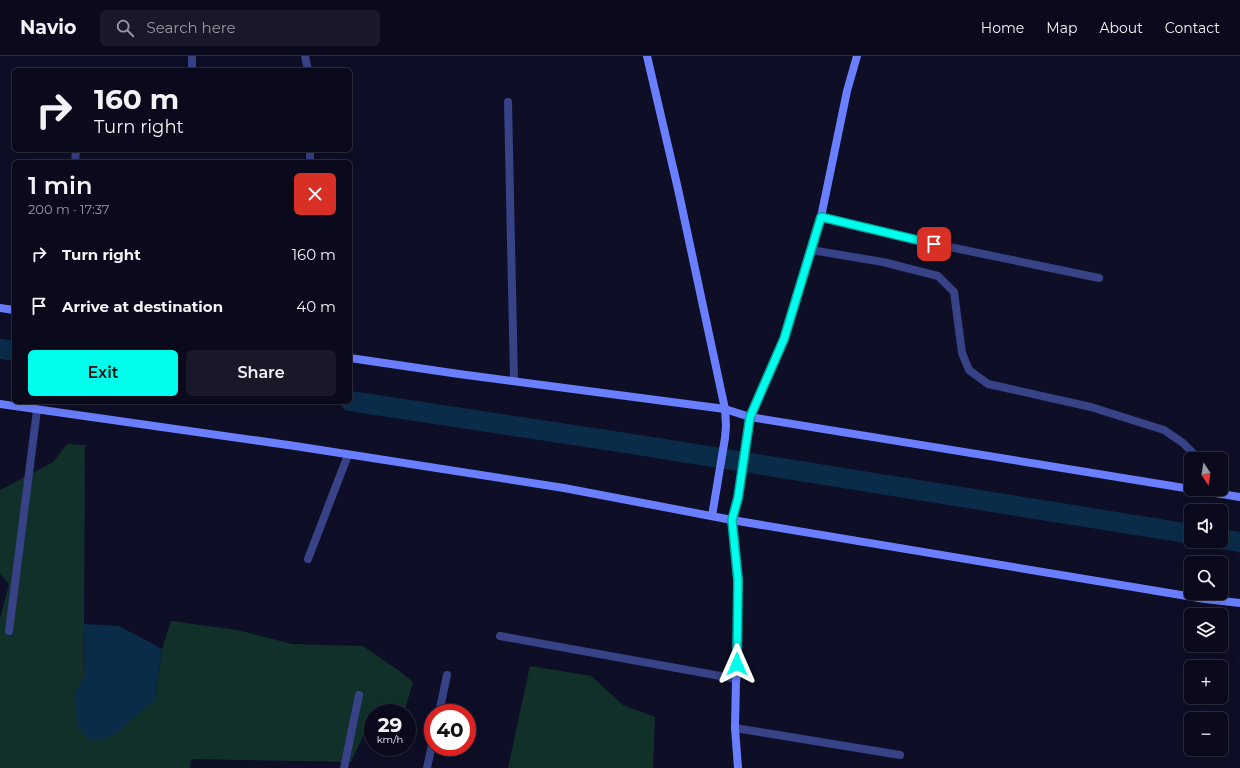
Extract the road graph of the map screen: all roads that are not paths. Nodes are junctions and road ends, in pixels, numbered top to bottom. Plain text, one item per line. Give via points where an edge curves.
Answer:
1 (192, 56) edge
2 (305, 56) edge
3 (647, 56) edge
4 (857, 56) edge
5 (192, 68) edge
6 (308, 68) edge
7 (508, 102) dead end
8 (821, 217) junction
9 (811, 250) junction
10 (1099, 278) dead end
11 (0, 308) edge
12 (12, 310) edge
13 (352, 358) edge
14 (514, 381) junction
15 (0, 404) edge
16 (725, 409) junction
17 (37, 410) junction
18 (750, 417) junction
19 (1193, 452) edge
20 (348, 455) junction
21 (1184, 487) edge
22 (1228, 495) edge
23 (1240, 497) edge
24 (712, 516) junction
25 (732, 520) junction
26 (308, 559) dead end
27 (1240, 603) edge
28 (10, 631) dead end
29 (500, 636) dead end
30 (447, 675) dead end
31 (737, 679) junction
32 (359, 695) dead end
33 (441, 704) edge
34 (735, 728) junction
35 (900, 755) dead end
36 (430, 756) edge
37 (344, 768) edge
38 (427, 768) edge
39 (738, 768) edge

1 - 5 street
2 - 6 street
3 - 16 street
4 - 8 street via 847,91
7 - 14 street
8 - 9 street
8 - 10 street via 934,244
9 - 18 street via 784,339
9 - 19 street via 883,262 938,276 954,292 962,353 969,370 988,384 1091,407 1164,430 1184,442
11 - 12 street
13 - 14 street
14 - 16 street
15 - 17 street
16 - 18 street
16 - 24 street via 726,438
17 - 20 street
17 - 28 street
18 - 21 street
18 - 25 street via 738,498
20 - 24 street via 564,488
20 - 26 street
22 - 23 street
24 - 25 street
25 - 27 street
25 - 31 street via 738,580
29 - 31 street
30 - 33 street
31 - 34 street
32 - 37 street
34 - 35 street
34 - 39 street
36 - 38 street

